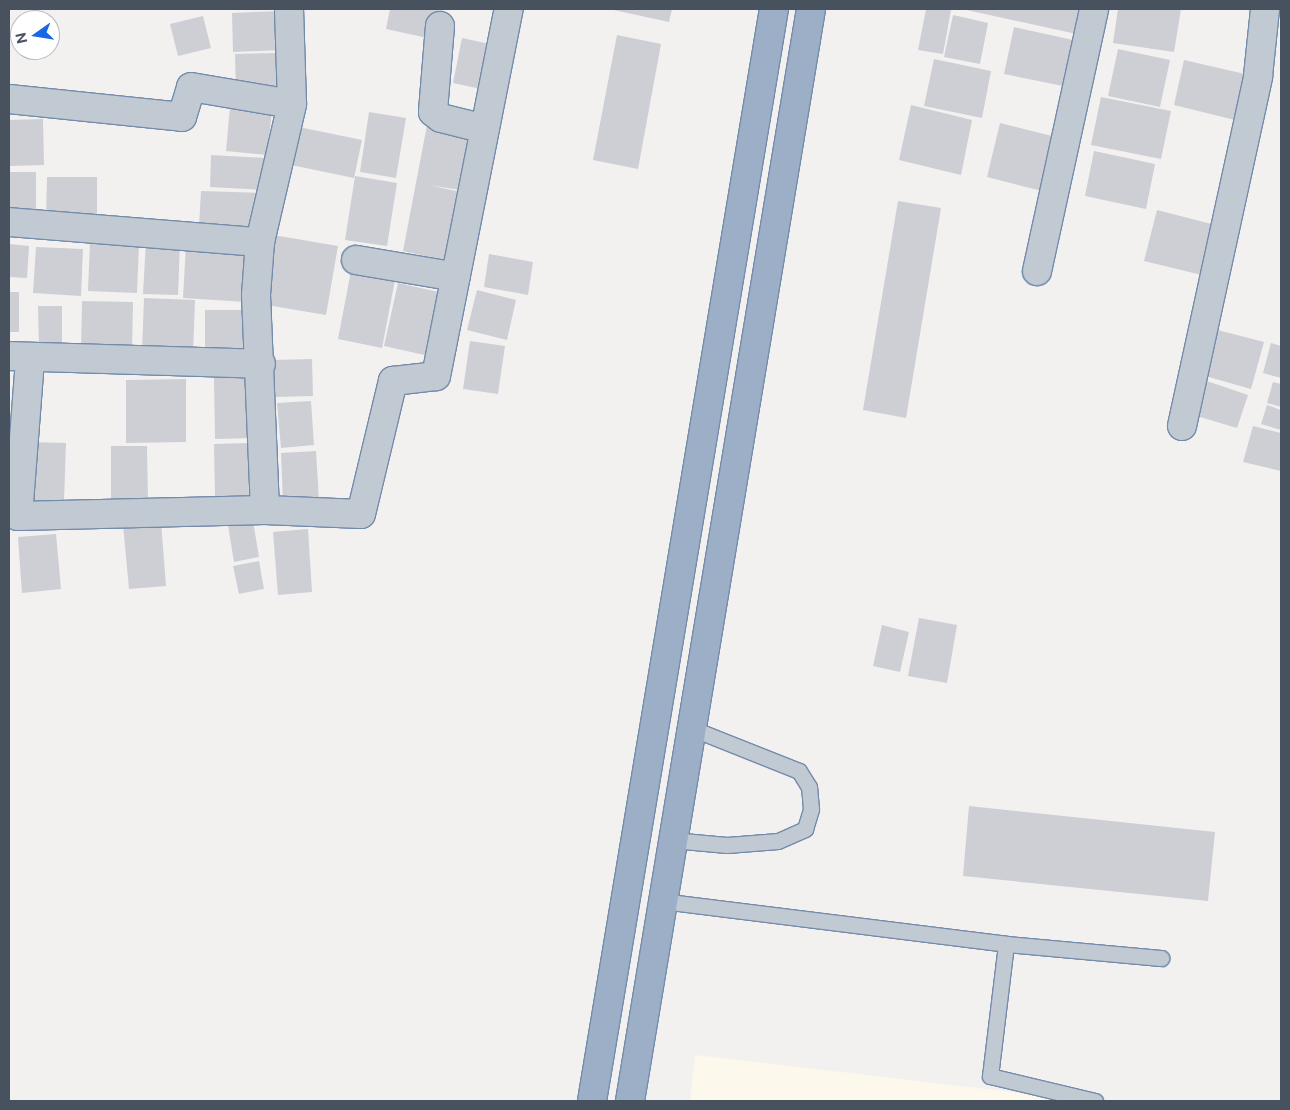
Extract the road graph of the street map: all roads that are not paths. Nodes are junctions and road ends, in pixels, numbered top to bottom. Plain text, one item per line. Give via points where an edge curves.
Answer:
1 (289, 9) edge
2 (509, 9) edge
3 (774, 9) edge
4 (811, 9) edge
5 (1094, 9) edge
6 (1265, 9) edge
7 (440, 26) dead end
8 (9, 100) edge
9 (292, 104) junction
10 (485, 128) junction
11 (752, 136) junction
12 (788, 142) junction
13 (746, 169) junction
14 (783, 175) junction
15 (9, 222) edge
16 (260, 242) junction
17 (356, 260) dead end
18 (1038, 271) dead end
19 (456, 277) junction
20 (20, 358) edge
21 (261, 364) junction
22 (1182, 426) dead end
23 (265, 510) junction
24 (691, 728) junction
25 (672, 840) junction
26 (662, 901) junction
27 (1006, 944) junction
28 (1161, 958) dead end
29 (592, 1101) edge
30 (630, 1101) edge
31 (1094, 1101) edge

1 - 9 street
2 - 10 street
3 - 11 highway
4 - 12 highway
5 - 18 street
6 - 22 street via 1258,76
7 - 10 street via 433,112
8 - 9 street via 182,116 191,87
9 - 16 street
10 - 19 street
11 - 12 highway
11 - 13 highway
12 - 14 highway
13 - 14 highway
13 - 29 highway
14 - 24 highway
15 - 16 street
16 - 21 street via 256,295
17 - 19 street
19 - 23 street via 436,376 393,381 361,514
20 - 21 street
20 - 23 street via 18,516
21 - 23 street
24 - 25 highway
24 - 25 lane via 799,771 808,787 811,809 805,829 778,841 727,846
25 - 26 highway
26 - 27 lane
26 - 30 highway
27 - 28 lane
27 - 31 lane via 990,1076

